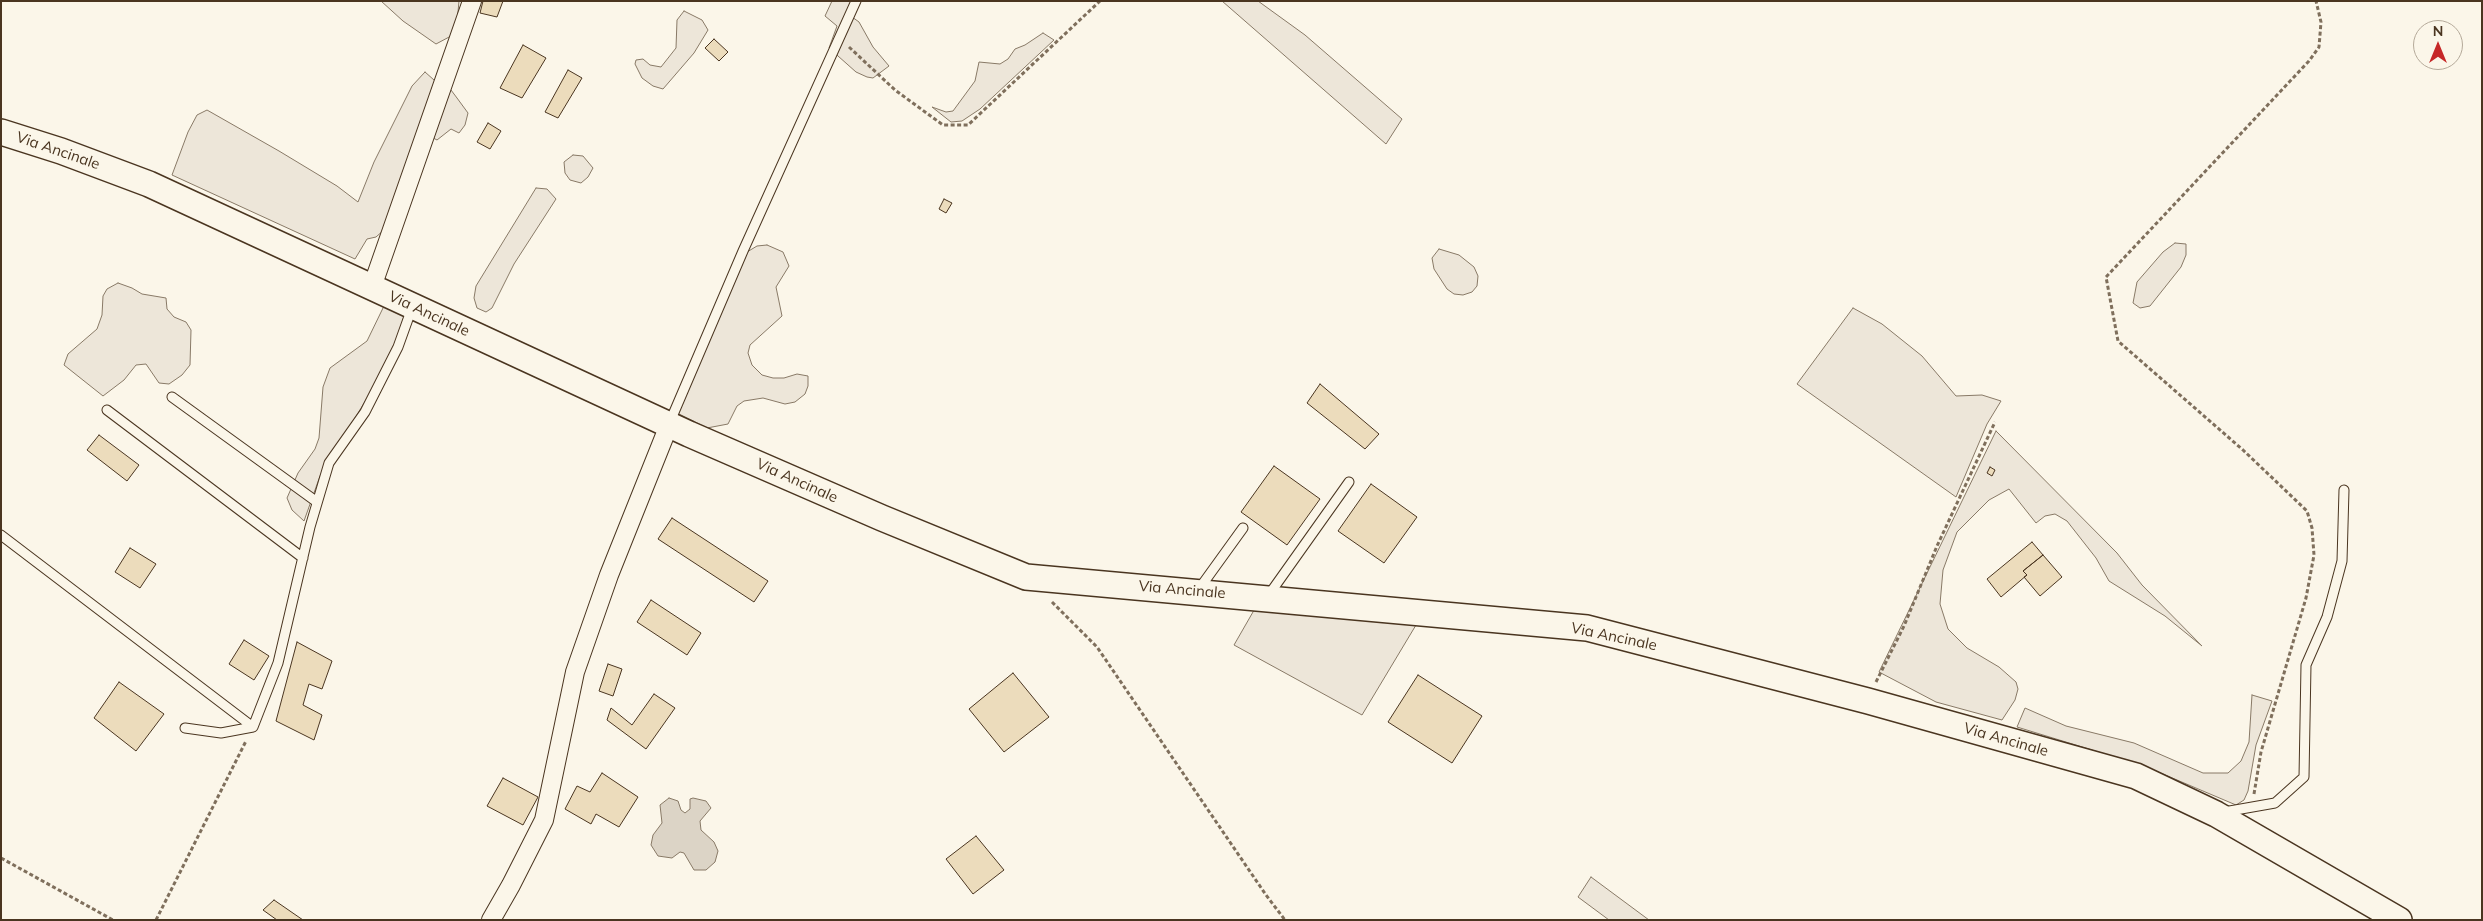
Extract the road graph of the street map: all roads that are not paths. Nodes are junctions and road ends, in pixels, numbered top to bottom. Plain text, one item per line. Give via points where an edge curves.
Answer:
1 (472, 1) edge
2 (856, 1) edge
3 (1, 132) edge
4 (372, 287) junction
5 (413, 307) junction
6 (172, 396) dead end
7 (107, 410) dead end
8 (669, 424) junction
9 (1349, 482) dead end
10 (2344, 490) dead end
11 (318, 502) junction
12 (1242, 528) dead end
13 (1, 535) edge
14 (303, 558) junction
15 (1197, 592) junction
16 (1266, 598) junction
17 (253, 727) junction
18 (185, 728) dead end
19 (2216, 814) junction
20 (491, 920) edge
21 (2399, 920) edge

1 - 4 street
2 - 8 lane
3 - 4 main road, Via Ancinale via 77,156 149,184
4 - 5 main road, Via Ancinale
5 - 8 main road, Via Ancinale
5 - 11 lane via 398,347 365,412 329,463
6 - 11 lane
7 - 14 lane
8 - 15 main road, Via Ancinale via 1026,577
8 - 20 street via 609,575 575,672 544,820
9 - 16 lane
10 - 19 lane via 2342,561 2327,617 2306,665 2304,777 2275,803
11 - 14 lane
12 - 15 lane
13 - 17 lane
14 - 17 lane via 278,663
15 - 16 main road, Via Ancinale
16 - 19 main road, Via Ancinale via 1587,628 1868,701 2136,776
17 - 18 lane via 221,733
19 - 21 main road, Via Ancinale

